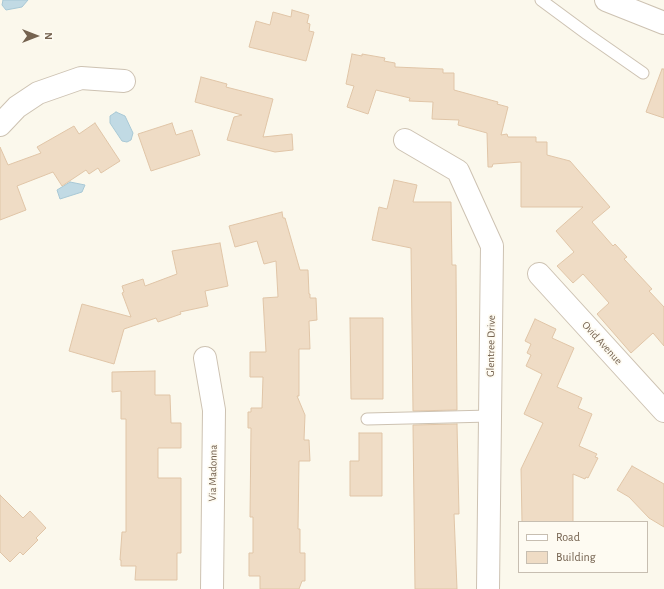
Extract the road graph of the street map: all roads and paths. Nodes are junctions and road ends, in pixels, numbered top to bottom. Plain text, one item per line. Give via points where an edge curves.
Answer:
1 (541, 0) edge
2 (606, 0) edge
3 (664, 23) edge
4 (643, 73) dead end
5 (124, 81) dead end
6 (0, 125) edge
7 (405, 140) dead end
8 (539, 274) dead end
9 (205, 358) dead end
10 (664, 411) edge
11 (490, 416) junction
12 (367, 419) dead end
13 (212, 589) edge
14 (488, 589) edge

1 - 4 lane
2 - 3 street
5 - 6 street via 81,78 38,93 17,108
7 - 11 street, Glentree Drive via 458,171 492,246
8 - 10 street, Ovid Avenue
9 - 13 street, Via Madonna via 214,410
11 - 12 lane
11 - 14 street, Glentree Drive

